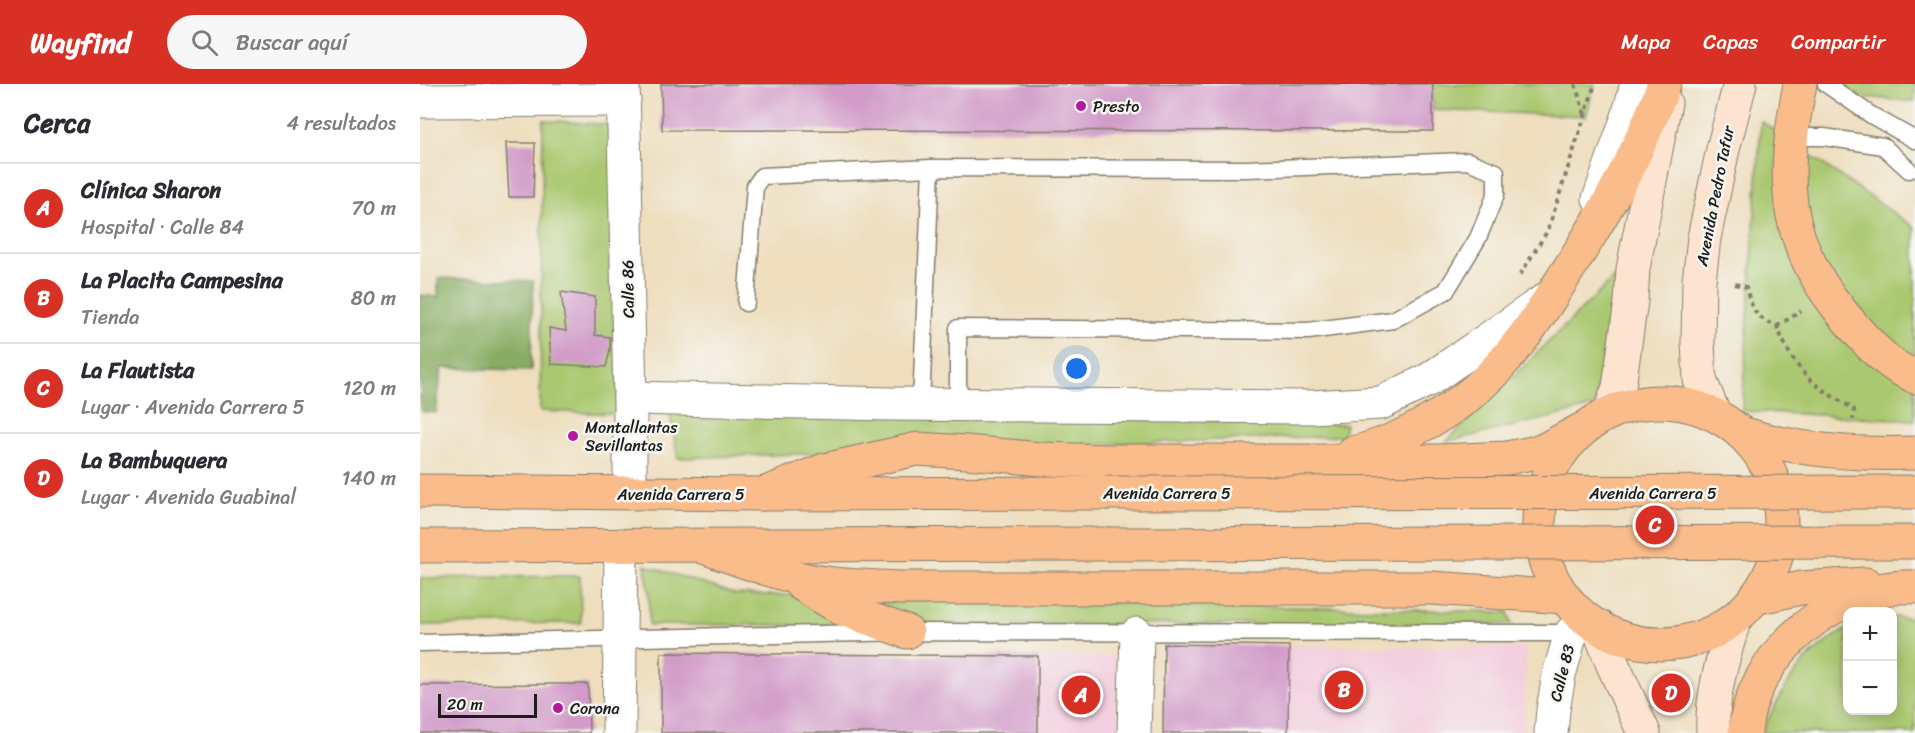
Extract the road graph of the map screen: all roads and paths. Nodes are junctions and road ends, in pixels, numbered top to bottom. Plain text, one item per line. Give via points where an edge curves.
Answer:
1 (1575, 84) edge
2 (1595, 84) edge
3 (1636, 84) edge
4 (1664, 84) edge
5 (1669, 84) edge
6 (1740, 84) edge
7 (1800, 84) edge
8 (1826, 84) edge
9 (624, 92) edge
10 (420, 101) edge
11 (1586, 116) junction
12 (1790, 137) junction
13 (1915, 140) edge
14 (931, 168) junction
15 (1913, 174) edge
16 (1582, 249) junction
17 (1519, 278) dead end
18 (1735, 284) dead end
19 (1553, 295) junction
20 (746, 303) dead end
21 (1802, 310) dead end
22 (1776, 326) junction
23 (1915, 377) edge
24 (630, 398) junction
25 (958, 403) junction
26 (921, 404) junction
27 (1610, 412) junction
28 (1714, 414) junction
29 (1853, 425) dead end
30 (1581, 429) junction
31 (1741, 433) junction
32 (1915, 453) edge
33 (1291, 462) junction
34 (420, 491) edge
35 (1915, 492) edge
36 (630, 493) junction
37 (763, 494) junction
38 (1915, 542) edge
39 (621, 545) junction
40 (420, 546) edge
41 (701, 546) junction
42 (785, 573) junction
43 (1915, 586) edge
44 (1745, 608) junction
45 (1580, 619) junction
46 (907, 632) junction
47 (1137, 634) junction
48 (618, 639) junction
49 (420, 643) edge
50 (619, 733) edge
51 (1134, 733) edge
52 (1551, 733) edge
53 (1644, 733) edge
54 (1713, 733) edge
55 (1745, 733) edge

1 - 11 path
2 - 11 path
3 - 16 street
4 - 16 main road via 1620,186
5 - 27 main road via 1633,268 1618,387
6 - 28 main road, Avenida Pedro Tafur via 1704,238 1699,281 1700,380
7 - 12 main road
8 - 13 lane
9 - 10 street
9 - 24 street, Calle 86
11 - 17 path via 1548,230
12 - 15 lane via 1824,137 1883,146
12 - 23 main road via 1791,211 1804,253 1823,289 1857,331 1891,363
14 - 20 lane via 762,176 755,186
14 - 25 lane via 1246,169 1468,160 1496,172 1496,194 1479,238 1446,291 1393,320 1308,331 958,328
14 - 26 lane
16 - 19 main road
18 - 22 path via 1746,287 1752,308 1763,321
19 - 25 street via 1430,379 1381,403
19 - 33 main road via 1515,349 1469,395 1415,430 1354,453
21 - 22 path
22 - 29 path via 1786,351 1802,374 1854,409
24 - 26 street
24 - 36 street, Calle 86
25 - 26 street
27 - 28 main road via 1662,401
27 - 30 main road
28 - 31 main road
30 - 33 main road via 1542,451 1507,458
30 - 45 main road via 1561,452 1546,479 1539,509 1539,540 1548,570
31 - 32 main road via 1807,449
31 - 44 main road via 1772,475 1781,526 1778,552 1769,576
33 - 37 main road via 1041,459 917,450 824,470
34 - 36 main road, Avenida Carrera 5
35 - 37 main road, Avenida Carrera 5, bridge
36 - 37 main road, Avenida Carrera 5
38 - 41 main road, bridge
39 - 40 main road
39 - 41 main road
39 - 48 street
41 - 42 main road
42 - 45 main road via 852,586 899,588 1431,588
42 - 46 main road via 840,608
43 - 44 main road via 1848,584 1802,588
43 - 55 main road via 1866,593 1831,608 1800,630 1775,658 1756,690
44 - 45 main road via 1714,631 1668,643 1620,636
44 - 54 main road via 1716,682
45 - 47 lane
45 - 52 street, Calle 83 via 1559,675
45 - 53 main road via 1613,665
46 - 47 lane
46 - 48 lane
47 - 51 street
48 - 49 lane
48 - 50 street

